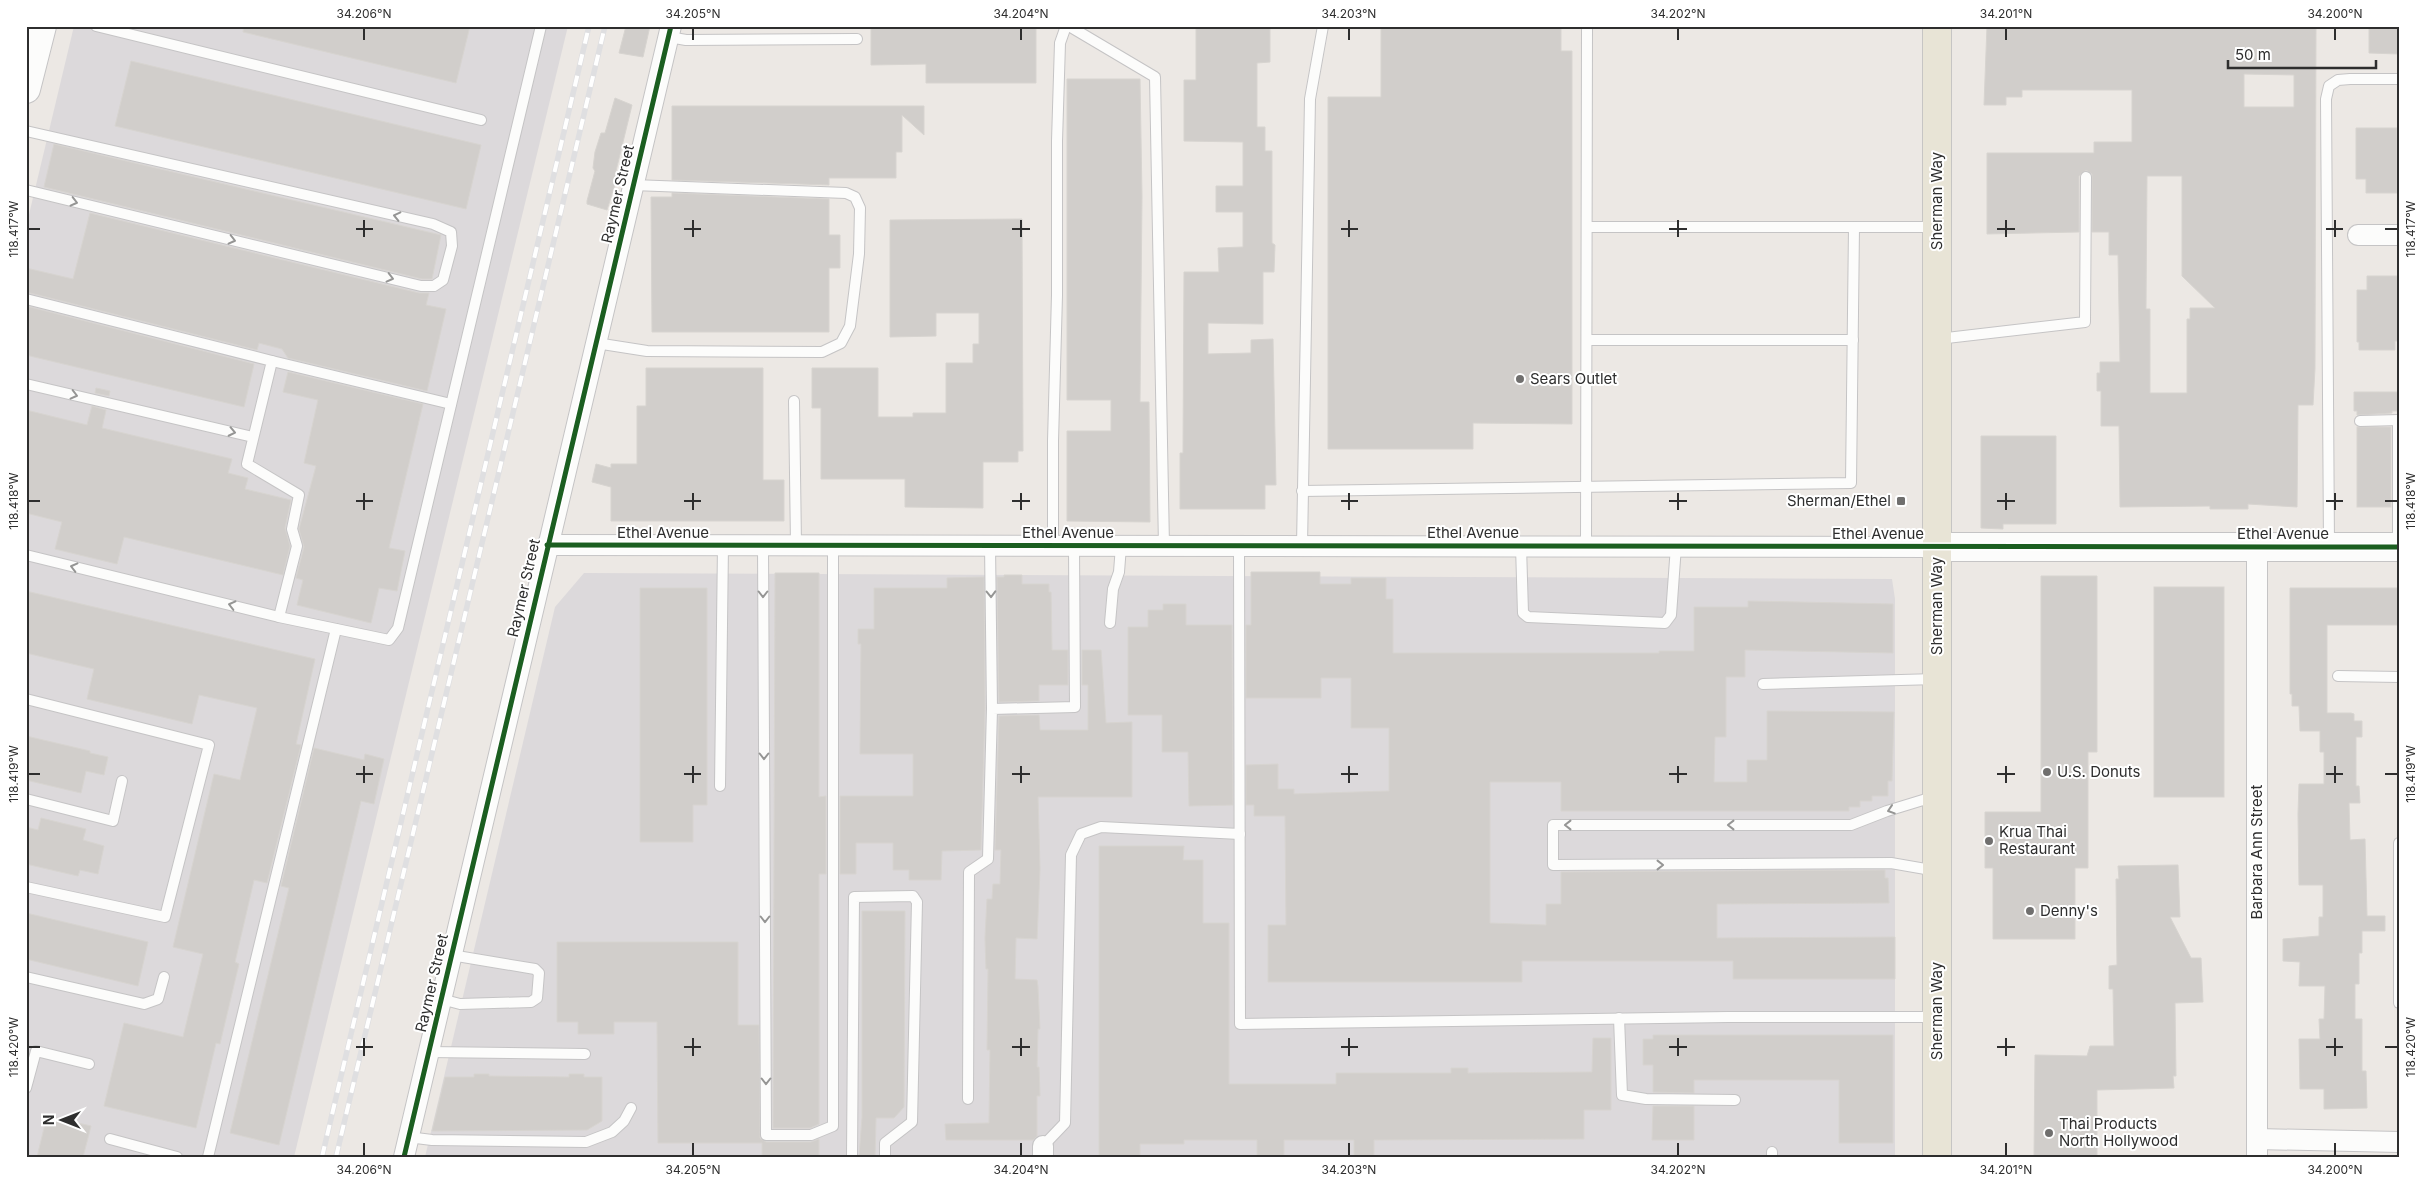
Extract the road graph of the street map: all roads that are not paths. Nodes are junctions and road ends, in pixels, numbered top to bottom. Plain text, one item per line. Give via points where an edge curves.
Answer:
1 (42, 26) edge
2 (96, 26) edge
3 (541, 26) edge
4 (1067, 26) edge
5 (1323, 26) edge
6 (1588, 26) edge
7 (1937, 26) edge
8 (670, 31) edge
9 (857, 39) dead end
10 (2399, 79) edge
11 (27, 81) edge
12 (481, 120) dead end
13 (26, 131) edge
14 (2086, 177) dead end
15 (633, 185) junction
16 (26, 190) edge
17 (1587, 227) junction
18 (1854, 227) junction
19 (1937, 227) junction
20 (2399, 235) edge
21 (2358, 236) dead end
22 (26, 298) edge
23 (1937, 339) junction
24 (1586, 340) junction
25 (1852, 340) junction
26 (596, 343) junction
27 (272, 361) junction
28 (26, 384) edge
29 (794, 400) dead end
30 (451, 404) junction
31 (2398, 420) edge
32 (2360, 421) dead end
33 (253, 437) junction
34 (1586, 486) junction
35 (1302, 491) junction
36 (547, 545) junction
37 (723, 545) junction
38 (763, 545) junction
39 (796, 545) junction
40 (833, 545) junction
41 (990, 545) junction
42 (1053, 546) junction
43 (1074, 546) junction
44 (1121, 546) junction
45 (1164, 546) junction
46 (1239, 546) junction
47 (1302, 546) junction
48 (1521, 546) junction
49 (1586, 546) junction
50 (1676, 546) junction
51 (1937, 547) junction
52 (2257, 547) junction
53 (2329, 547) junction
54 (2398, 547) edge
55 (26, 555) edge
56 (279, 617) junction
57 (1110, 623) dead end
58 (336, 629) junction
59 (2338, 676) dead end
60 (2399, 677) edge
61 (1937, 678) junction
62 (1762, 684) dead end
63 (26, 699) edge
64 (992, 708) junction
65 (122, 781) dead end
66 (720, 786) dead end
67 (1937, 796) junction
68 (26, 799) edge
69 (1240, 834) junction
70 (2399, 843) edge
71 (1937, 871) junction
72 (26, 887) edge
73 (451, 955) junction
74 (26, 977) edge
75 (164, 977) dead end
76 (440, 999) junction
77 (2399, 1003) edge
78 (1937, 1017) junction
79 (1619, 1018) junction
80 (428, 1052) junction
81 (585, 1054) dead end
82 (89, 1064) dead end
83 (26, 1088) edge
84 (968, 1099) dead end
85 (1735, 1100) dead end
86 (631, 1108) dead end
87 (408, 1137) junction
88 (110, 1139) dead end
89 (2399, 1142) edge
90 (2257, 1148) edge
91 (1043, 1151) edge
92 (177, 1157) edge
93 (208, 1157) edge
94 (405, 1157) edge
95 (852, 1157) edge
96 (885, 1157) edge
97 (1937, 1157) edge

1 - 11 street
2 - 12 lane
3 - 30 lane
4 - 42 lane via 1060,43 1056,141
4 - 45 lane via 1155,78
5 - 35 lane via 1310,99
6 - 17 lane
7 - 19 main road, Sherman Way
8 - 9 lane via 686,40
8 - 15 street, Raymer Street
10 - 53 lane via 2338,80 2329,86 2326,99
16 -> 13 lane via 421,286 434,286 443,280 452,246 451,232 433,224
14 - 23 lane via 2085,322
15 - 26 street, Raymer Street
15 - 26 lane via 846,193 855,197 860,208 859,245 850,326 841,343 822,352 647,351
17 - 18 lane
17 - 24 lane
18 - 19 lane
18 - 25 lane
19 - 23 main road, Sherman Way
20 - 21 street
22 - 27 lane
23 - 51 main road, Sherman Way
24 - 25 lane
24 - 34 lane
25 - 34 lane via 1851,483
26 - 36 street, Raymer Street
27 - 30 lane
27 - 33 lane
28 -> 33 lane
29 - 39 lane
30 - 58 lane via 398,628 389,640
31 - 32 lane
31 - 54 lane
33 - 56 lane via 248,464 299,496 292,529 297,546
34 - 35 lane
34 - 49 lane
35 - 47 lane
36 - 37 street, Ethel Avenue
36 - 73 street, Raymer Street
37 - 38 street, Ethel Avenue
37 - 66 lane
38 - 39 street, Ethel Avenue
38 -> 40 lane via 766,1135 811,1135 833,1126
39 - 40 street, Ethel Avenue
40 - 41 street, Ethel Avenue
41 - 42 street, Ethel Avenue
41 -> 64 lane
42 - 43 street, Ethel Avenue
43 - 44 street, Ethel Avenue
43 - 64 lane via 1075,707
44 - 45 street, Ethel Avenue
44 - 57 lane
45 - 46 street, Ethel Avenue
46 - 47 street, Ethel Avenue
46 - 69 lane
47 - 48 street, Ethel Avenue
48 - 49 street, Ethel Avenue
48 - 50 lane via 1523,613 1528,617 1665,623 1671,615
49 - 50 street, Ethel Avenue
50 - 51 street, Ethel Avenue
51 - 52 street, Ethel Avenue
51 - 61 main road, Sherman Way
52 - 53 street, Ethel Avenue
52 - 90 street, Barbara Ann Street
53 - 54 street, Ethel Avenue
56 -> 55 lane
56 - 58 lane
58 - 93 lane
59 - 60 lane
61 - 62 lane
61 - 67 main road, Sherman Way
63 - 72 lane via 209,744 165,917
64 - 84 lane via 988,859 969,872
65 - 68 lane via 113,821
67 - 71 main road, Sherman Way
67 -> 71 lane via 1851,825 1553,825 1553,865 1891,863
69 - 79 lane via 1240,1024
69 - 91 lane via 1100,827 1080,834 1071,855 1065,1123
70 - 77 lane
71 - 78 main road, Sherman Way
73 - 76 street, Raymer Street
73 - 76 lane via 535,969 539,974 537,998 530,1002 460,1004
74 - 75 lane via 144,1004 158,999
76 - 80 street, Raymer Street
78 - 79 lane
78 - 97 main road, Sherman Way
79 - 85 lane via 1622,1095
80 - 81 lane
80 - 87 street, Raymer Street
82 - 83 lane via 36,1052
86 - 87 lane via 612,1132 586,1142
87 - 94 street, Raymer Street
88 - 92 lane
89 - 90 street
95 - 96 lane via 854,897 913,896 917,902 912,1122 885,1143

